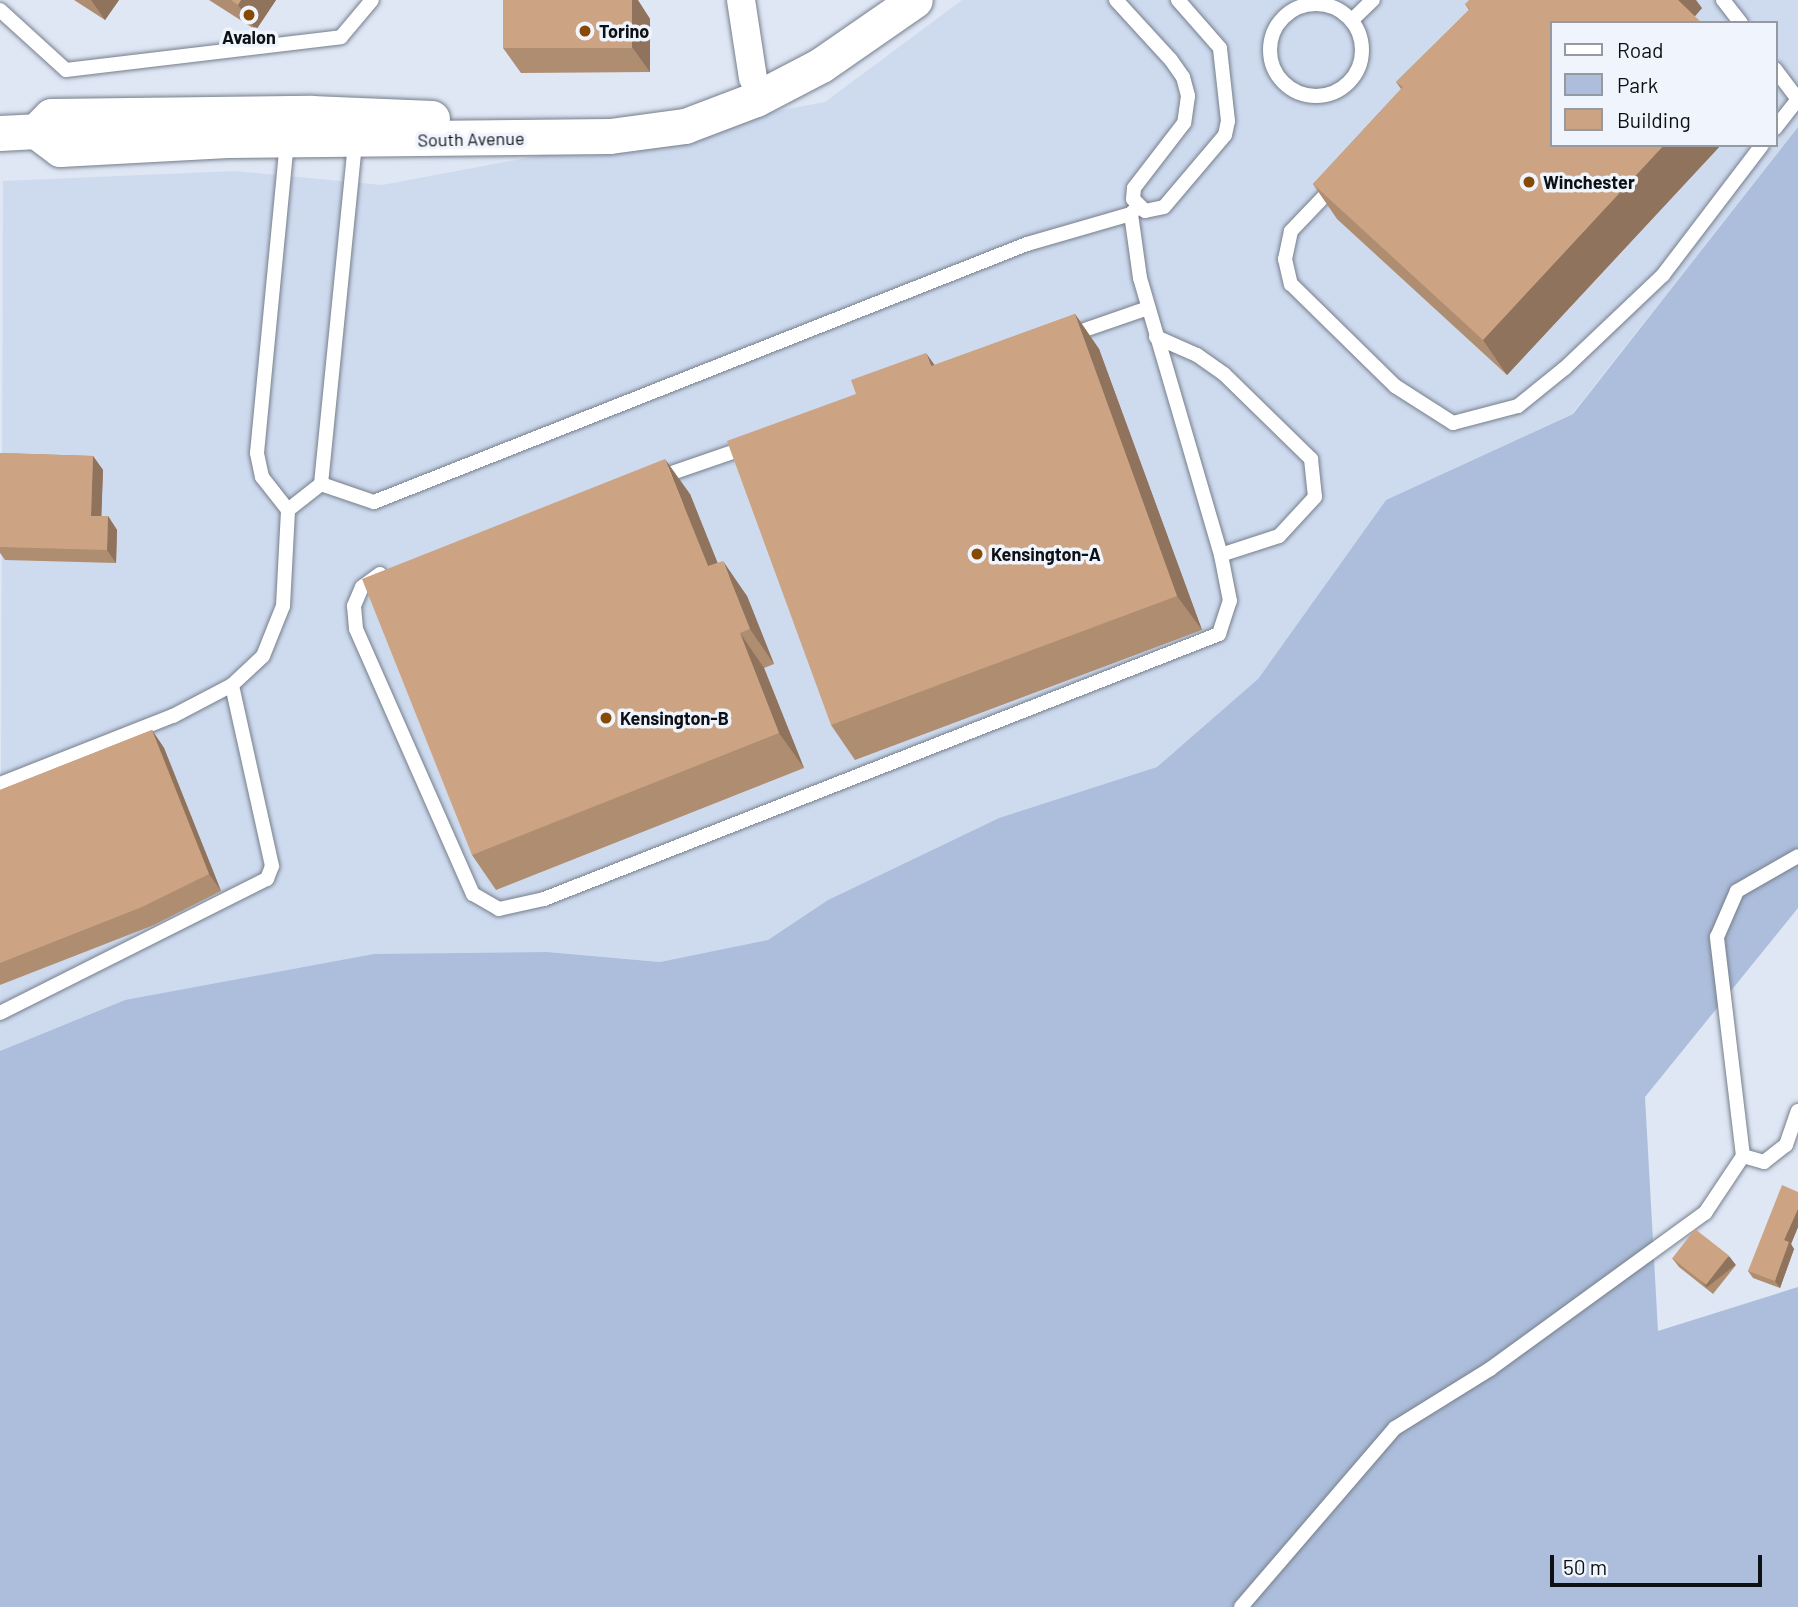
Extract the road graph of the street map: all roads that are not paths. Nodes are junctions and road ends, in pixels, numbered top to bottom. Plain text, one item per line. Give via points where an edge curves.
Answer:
1 (372, 0) edge
2 (741, 0) edge
3 (881, 0) edge
4 (915, 0) edge
5 (1116, 0) edge
6 (1178, 0) edge
7 (1373, 0) edge
8 (1723, 0) edge
9 (1327, 2) edge
10 (0, 10) edge
11 (1352, 20) junction
12 (1739, 21) edge
13 (1777, 72) edge
14 (753, 78) junction
15 (1777, 125) edge
16 (36, 131) junction
17 (0, 133) edge
18 (287, 140) junction
19 (355, 141) junction
20 (1760, 147) edge
21 (1349, 171) edge
22 (1134, 211) junction
23 (1148, 308) junction
24 (1156, 337) junction
25 (1056, 340) edge
26 (766, 440) edge
27 (647, 481) edge
28 (321, 484) junction
29 (288, 510) junction
30 (1221, 555) junction
31 (397, 568) edge
32 (232, 685) junction
33 (0, 784) edge
34 (1798, 856) edge
35 (0, 1013) edge
36 (1798, 1111) edge
37 (1743, 1156) junction
38 (1241, 1607) edge

1 - 10 lane via 341,37 66,70
2 - 14 street
3 - 14 street via 788,63
4 - 19 street, South Avenue via 821,65 756,99 685,126 610,136
5 - 22 lane via 1171,60 1183,77 1188,96 1184,123 1134,188
6 - 22 lane via 1220,48 1228,121 1225,135 1164,206
7 - 11 lane
8 - 12 lane
9 - 11 lane
9 - 11 lane via 1294,8 1273,31 1271,62 1289,87 1317,96 1350,81 1361,62 1362,47
13 - 15 lane via 1798,99
14 - 16 street via 671,111 523,121 311,113 51,116
16 - 17 street
16 - 18 street, South Avenue via 60,149
18 - 19 street, South Avenue
18 - 29 lane via 257,453 262,477
19 - 28 lane
20 - 21 lane via 1663,275 1565,368 1518,406 1453,423 1395,386 1291,284 1285,258 1291,231
22 - 23 lane
22 - 28 lane via 1027,244 374,502
23 - 24 lane
23 - 25 lane
24 - 30 lane
24 - 30 lane via 1197,355 1224,374 1311,459 1315,497 1279,536
26 - 27 lane
28 - 29 lane
29 - 32 lane via 283,606 263,656
30 - 31 lane via 1230,601 1219,634 544,899 499,908 473,894 356,629 354,606 362,587 370,578
32 - 33 lane via 173,716
32 - 35 lane via 272,866 267,879
34 - 37 lane via 1737,891 1717,937
36 - 37 lane via 1786,1145 1764,1162
37 - 38 lane via 1705,1213 1490,1369 1395,1428

